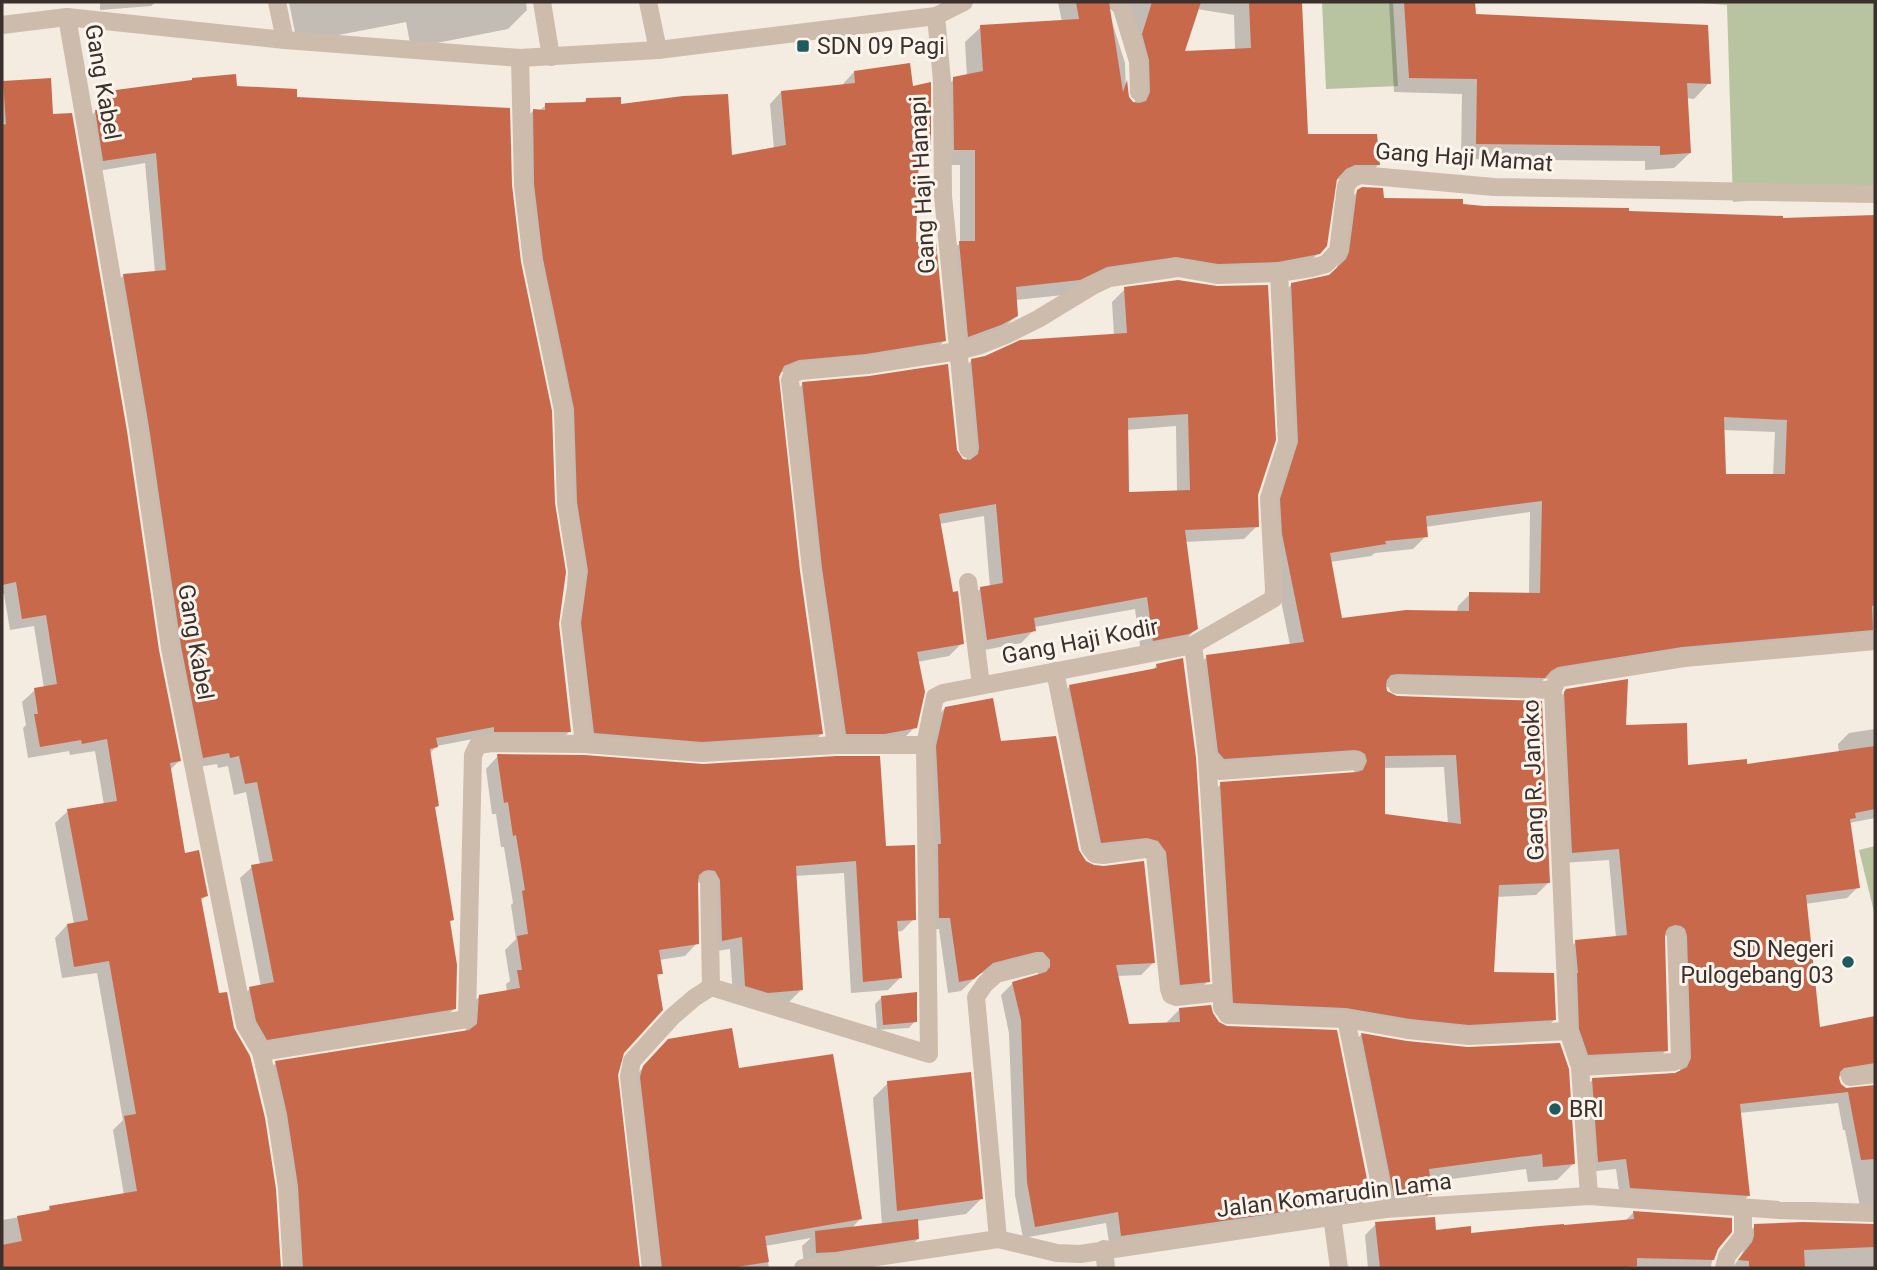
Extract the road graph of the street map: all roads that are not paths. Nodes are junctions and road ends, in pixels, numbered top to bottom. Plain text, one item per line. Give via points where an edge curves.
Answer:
1 (277, 2) edge
2 (542, 2) edge
3 (648, 2) edge
4 (964, 2) edge
5 (1120, 2) edge
6 (936, 16) junction
7 (67, 17) junction
8 (2, 25) edge
9 (285, 40) junction
10 (658, 50) junction
11 (551, 57) junction
12 (520, 58) junction
13 (1139, 92) dead end
14 (1875, 194) edge
15 (1279, 273) junction
16 (958, 351) junction
17 (968, 449) dead end
18 (968, 582) dead end
19 (1875, 641) edge
20 (1193, 645) junction
21 (1055, 671) junction
22 (981, 685) junction
23 (1397, 685) dead end
24 (1553, 690) junction
25 (584, 744) junction
26 (836, 745) junction
27 (925, 745) junction
28 (1207, 757) junction
29 (1356, 761) dead end
30 (709, 881) dead end
31 (1676, 936) dead end
32 (1040, 963) dead end
33 (711, 987) junction
34 (1222, 992) junction
35 (1346, 1019) junction
36 (1568, 1031) junction
37 (261, 1052) junction
38 (1580, 1067) junction
39 (1875, 1074) edge
40 (1850, 1077) dead end
41 (1589, 1196) junction
42 (1743, 1207) junction
43 (1385, 1209) junction
44 (1875, 1213) edge
45 (1332, 1216) junction
46 (998, 1239) junction
47 (1104, 1249) junction
48 (814, 1267) edge
49 (292, 1268) edge
50 (651, 1268) edge
51 (1106, 1268) edge
52 (1339, 1268) edge
53 (1724, 1268) edge

1 - 9 street
2 - 11 street
3 - 10 street
4 - 6 street
5 - 13 street via 1138,61
6 - 10 street
6 - 16 street, Gang Haji Hanapi via 943,195
7 - 8 street
7 - 9 street
7 - 37 street, Gang Kabel via 138,429 170,648 245,1025
9 - 12 street
10 - 11 street
11 - 12 street
12 - 25 street via 523,185 531,261 563,410 566,503 577,571 570,623
14 - 15 street, Gang Haji Mamat via 1494,187 1360,175 1346,186 1338,251 1326,264
15 - 16 street, Gang Haji Mamat via 1217,275 1178,268 1109,278 1006,335
15 - 20 street, Gang Haji Kodir via 1287,442 1269,498 1273,599
16 - 17 street, Gang Haji Hanapi
16 - 26 street, Gang Haji Mamat via 800,371 790,380
18 - 22 street
19 - 24 street, Gang R. Janoko via 1684,658 1560,678
20 - 21 street, Gang Haji Kodir
20 - 28 street
21 - 22 street, Gang Haji Kodir
21 - 34 street via 1090,848 1103,855 1152,850 1171,995
22 - 27 street, Gang Haji Kodir via 935,697
23 - 24 street
24 - 36 street, Gang R. Janoko
25 - 26 street via 702,753
25 - 37 street via 492,743 478,746 473,755 467,1019
26 - 27 street
27 - 33 street via 929,1054
28 - 29 street via 1219,771
28 - 34 street
30 - 33 street
31 - 38 street via 1680,1058
32 - 46 street via 996,974 976,997
33 - 50 street via 672,1017 632,1061 629,1077
34 - 35 street via 1222,1007 1228,1015
35 - 36 street via 1469,1035
35 - 43 street
36 - 38 street, Gang R. Janoko
37 - 49 street, Gang Kabel via 287,1188
38 - 41 street, Gang R. Janoko
39 - 40 street
41 - 42 street, Jalan Komarudin Lama
41 - 43 street, Jalan Komarudin Lama
42 - 44 street, Jalan Komarudin Lama
42 - 53 street via 1743,1236 1727,1256
43 - 45 street, Jalan Komarudin Lama
45 - 47 street, Jalan Komarudin Lama
45 - 52 street
46 - 47 street, Jalan Komarudin Lama via 1057,1253
46 - 48 street, Jalan Komarudin Lama
47 - 51 street

